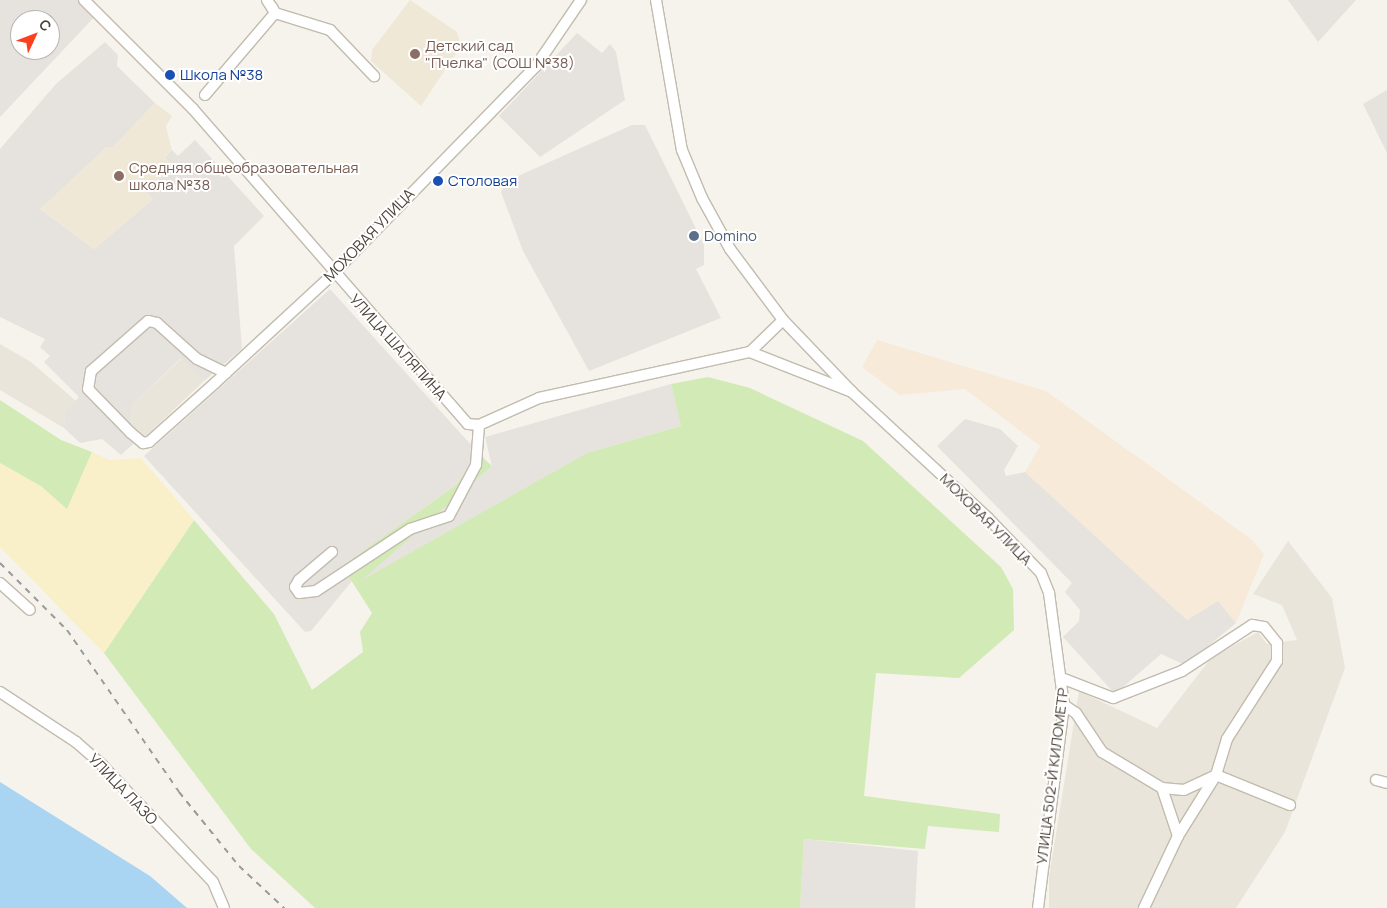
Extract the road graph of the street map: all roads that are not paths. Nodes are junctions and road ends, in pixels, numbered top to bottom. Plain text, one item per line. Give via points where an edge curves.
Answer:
1 (84, 0) edge
2 (268, 0) edge
3 (581, 0) edge
4 (656, 0) edge
5 (275, 13) junction
6 (374, 76) dead end
7 (205, 94) dead end
8 (333, 274) junction
9 (784, 320) junction
10 (750, 352) junction
11 (226, 373) junction
12 (852, 392) junction
13 (476, 425) junction
14 (332, 552) dead end
15 (0, 583) edge
16 (30, 610) dead end
17 (1064, 679) junction
18 (0, 692) edge
19 (1064, 705) junction
20 (1216, 775) junction
21 (1376, 780) dead end
22 (1387, 783) edge
23 (1162, 788) junction
24 (1290, 806) dead end
25 (1178, 836) junction
26 (224, 908) edge
27 (1038, 908) edge
28 (1144, 908) edge

1 - 8 street, УЛИЦА ШАЛЯПИНА via 193,109
2 - 5 street
3 - 8 street, МОХОВАЯ УЛИЦА via 536,66
4 - 9 street, МОХОВАЯ УЛИЦА via 682,150 702,198 730,249
5 - 6 street via 323,26
5 - 7 street
8 - 11 street, МОХОВАЯ УЛИЦА
8 - 13 street, УЛИЦА ШАЛЯПИНА via 464,420
9 - 10 street
9 - 12 street, МОХОВАЯ УЛИЦА
10 - 12 street
10 - 13 street via 539,398
11 - 11 street, МОХОВАЯ УЛИЦА via 197,359 157,323 148,321 91,371 89,393 147,443
12 - 17 street, МОХОВАЯ УЛИЦА via 987,517 1041,574 1049,594
13 - 14 street via 476,465 449,516 410,529 316,591 304,594 295,590 298,580
15 - 16 street
17 - 19 street, УЛИЦА 502-Й КИЛОМЕТР
17 - 20 street, УЛИЦА 502-Й КИЛОМЕТР via 1113,698 1182,672 1246,627 1264,628 1277,643 1277,662 1227,738
18 - 26 street, УЛИЦА ЛАЗО via 76,742 102,765 212,882
19 - 23 street via 1076,713 1102,752
19 - 27 street, УЛИЦА 502-Й КИЛОМЕТР
20 - 23 street via 1184,790
20 - 24 street
20 - 25 street, УЛИЦА 502-Й КИЛОМЕТР
21 - 22 street
23 - 25 street
25 - 28 street, УЛИЦА 502-Й КИЛОМЕТР

